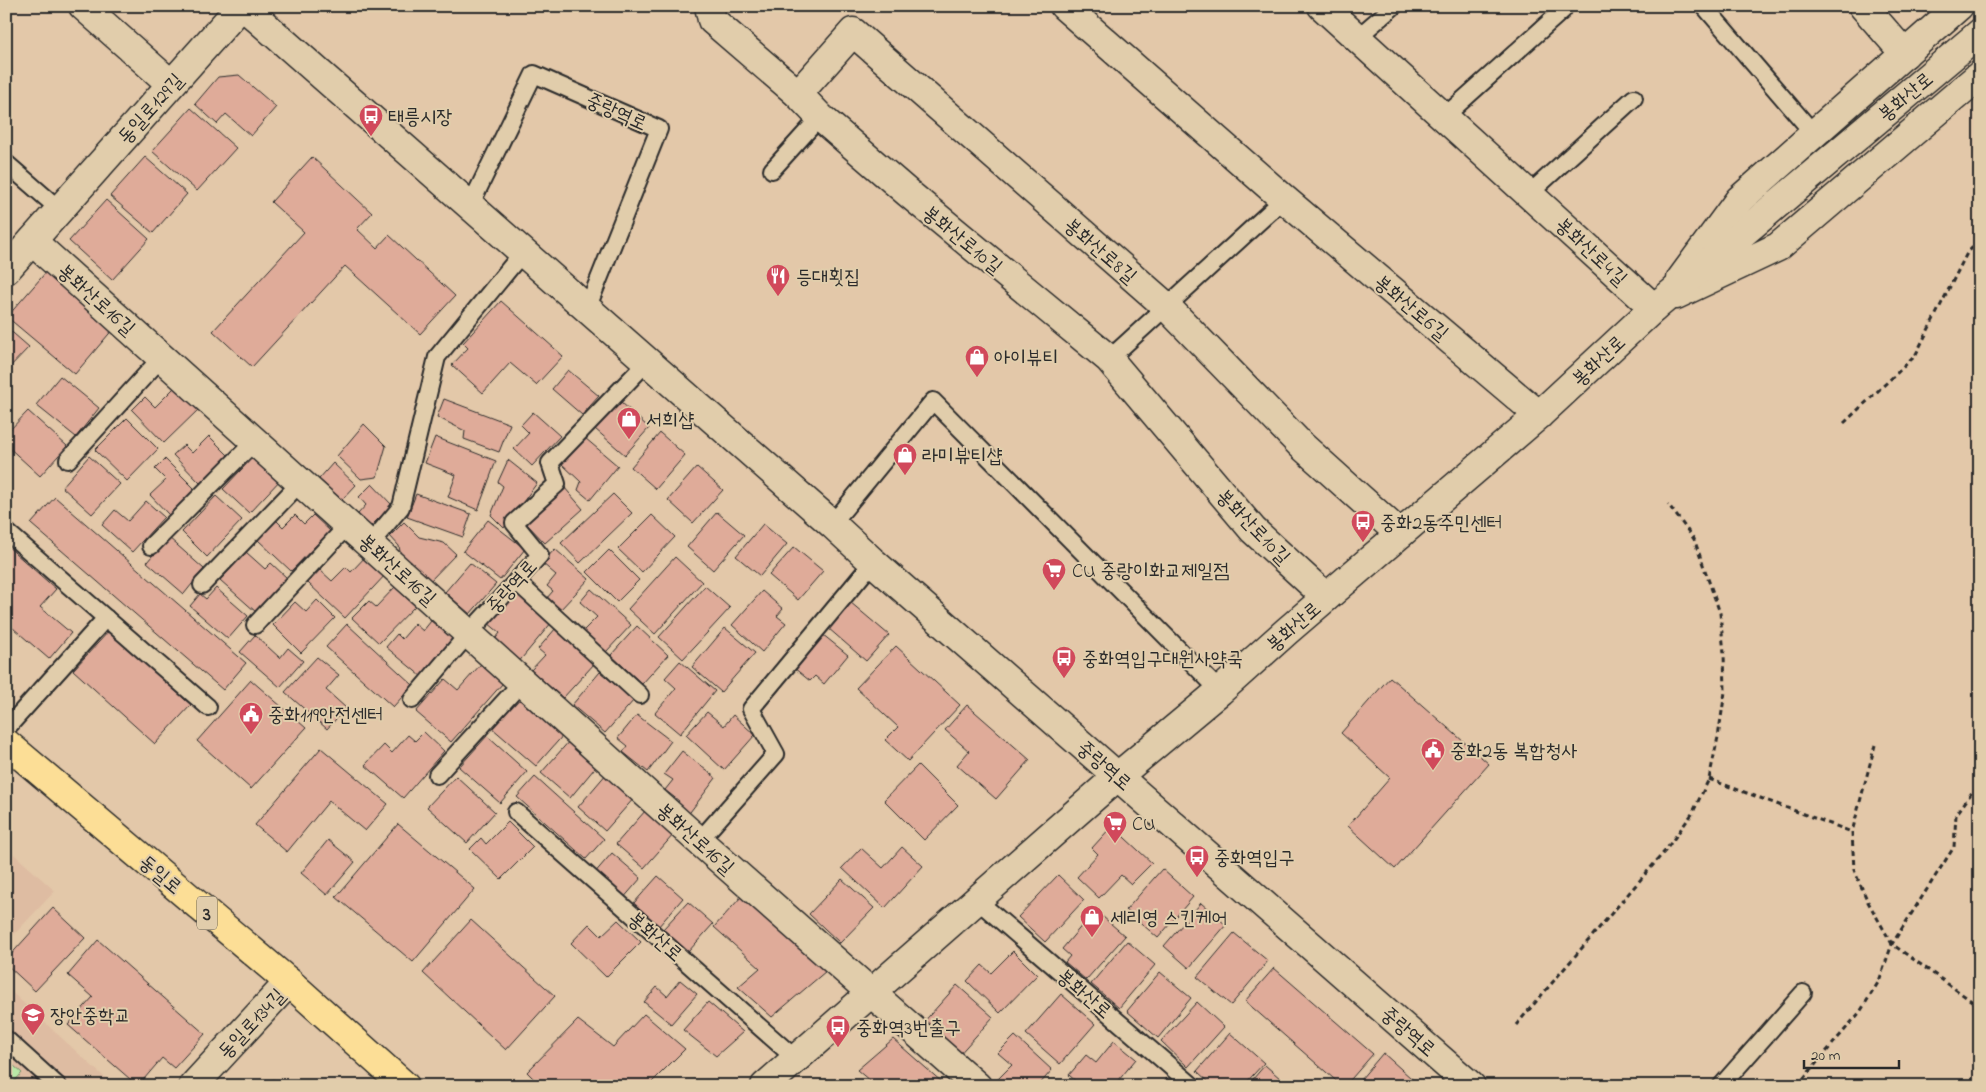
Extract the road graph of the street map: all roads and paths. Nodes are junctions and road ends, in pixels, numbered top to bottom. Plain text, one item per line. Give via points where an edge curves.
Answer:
1 (83, 6) edge
2 (242, 6) edge
3 (709, 6) edge
4 (1064, 6) edge
5 (1322, 6) edge
6 (1394, 6) edge
7 (1704, 6) edge
8 (1862, 6) edge
9 (1959, 6) edge
10 (1563, 10) dead end
11 (1976, 36) edge
12 (1358, 37) junction
13 (1905, 54) junction
14 (1980, 75) edge
15 (171, 84) junction
16 (798, 94) junction
17 (1634, 98) dead end
18 (820, 116) junction
19 (1445, 116) junction
20 (1814, 134) junction
21 (6, 164) edge
22 (772, 170) dead end
23 (1530, 194) junction
24 (1284, 199) junction
25 (470, 206) junction
26 (60, 210) junction
27 (1980, 240) edge
28 (32, 241) junction
29 (523, 252) junction
30 (6, 270) edge
31 (1660, 304) junction
32 (1167, 307) junction
33 (587, 309) junction
34 (162, 357) junction
35 (1109, 359) junction
36 (647, 362) junction
37 (1539, 415) junction
38 (1844, 423) dead end
39 (255, 441) junction
40 (68, 460) dead end
41 (300, 482) junction
42 (1668, 504) dead end
43 (348, 524) junction
44 (832, 524) junction
45 (6, 531) edge
46 (1400, 534) junction
47 (370, 544) junction
48 (151, 546) dead end
49 (873, 562) junction
50 (516, 581) junction
51 (202, 585) dead end
52 (1326, 597) junction
53 (106, 618) junction
54 (255, 625) dead end
55 (469, 633) junction
56 (523, 681) junction
57 (1220, 692) junction
58 (640, 694) dead end
59 (412, 700) dead end
60 (208, 707) dead end
61 (8, 743) edge
62 (1875, 745) dead end
63 (437, 774) dead end
64 (1118, 776) junction
65 (1708, 779) junction
66 (1980, 788) edge
67 (516, 812) dead end
68 (1852, 832) junction
69 (699, 841) junction
70 (978, 901) junction
71 (1892, 944) junction
72 (289, 982) junction
73 (1803, 993) dead end
74 (871, 994) junction
75 (1980, 1007) edge
76 (1516, 1025) dead end
77 (6, 1039) edge
78 (796, 1059) junction
79 (48, 1083) edge
80 (193, 1086) edge
81 (405, 1086) edge
82 (765, 1086) edge
83 (977, 1086) edge
84 (1193, 1086) edge
85 (1471, 1086) edge
86 (1721, 1086) edge
87 (1797, 1086) edge

1 - 15 street
2 - 15 street, 동일로129길
2 - 25 street, 중랑역로
3 - 16 street, 봉화산로10길 via 712,20
4 - 24 street, 봉화산로6길
5 - 12 street, 봉화산로4길
6 - 12 lane
7 - 20 lane
8 - 13 street
9 - 13 street
10 - 19 lane
11 - 31 street, 봉화산로
12 - 19 street, 봉화산로4길
13 - 20 street
14 - 31 street via 1778,247
15 - 26 street, 동일로129길
16 - 18 street, 봉화산로10길
16 - 32 street, 봉화산로8길 via 853,32
17 - 23 lane
18 - 22 lane
18 - 35 street, 봉화산로10길
19 - 23 street, 봉화산로4길
20 - 31 street via 1739,200
21 - 26 lane
23 - 31 street, 봉화산로4길
24 - 32 lane
24 - 37 street, 봉화산로6길
25 - 29 street, 중랑역로
25 - 33 lane, 중랑역로 via 534,74 658,129
26 - 28 street, 동일로129길
27 - 38 path via 1967,253 1915,356
28 - 30 street, 동일로129길
28 - 34 street, 봉화산로16길
29 - 33 street, 중랑역로
29 - 47 lane via 437,357 401,506
31 - 37 street, 봉화산로
32 - 35 lane
32 - 46 street, 봉화산로8길 via 1300,444
33 - 36 street, 중랑역로
34 - 39 street, 봉화산로16길
34 - 40 lane
35 - 52 street, 봉화산로10길 via 1253,530
36 - 44 street, 중랑역로
36 - 50 lane, 중랑역로 via 550,463 557,484 514,523 540,555
37 - 46 street, 봉화산로
39 - 41 street, 봉화산로16길
39 - 48 lane
41 - 43 street, 봉화산로16길
41 - 51 lane
42 - 65 path via 1694,539 1720,613 1725,692
43 - 47 street, 봉화산로16길
43 - 54 lane, 봉화산로16길
44 - 49 street, 중랑역로
44 - 57 lane via 933,401
45 - 53 lane
46 - 52 street, 봉화산로
47 - 55 street, 봉화산로16길
49 - 64 street, 중랑역로
49 - 69 lane via 751,709 776,754
50 - 55 lane, 중랑역로
50 - 58 lane
52 - 57 street, 봉화산로
53 - 60 lane
53 - 61 lane, 동일로
55 - 56 street, 봉화산로16길
55 - 59 lane
56 - 63 lane
56 - 69 street, 봉화산로16길
57 - 64 street, 봉화산로
61 - 72 main road, 동일로 / 3
62 - 68 path
64 - 70 street, 봉화산로
64 - 85 street, 중랑역로
65 - 68 path
65 - 76 path via 1692,814 1665,851
66 - 71 path via 1956,815 1954,847
67 - 78 lane, 봉화산로
68 - 71 path via 1854,870
69 - 74 street, 봉화산로16길
70 - 74 street, 봉화산로
70 - 84 lane, 봉화산로
71 - 75 path
71 - 87 path via 1879,981 1860,1012
72 - 80 street, 동일로134길
72 - 81 main road, 동일로 / 3
73 - 86 lane
74 - 78 street, 봉화산로
74 - 83 street, 봉화산로16길
77 - 79 lane
78 - 82 street, 봉화산로

